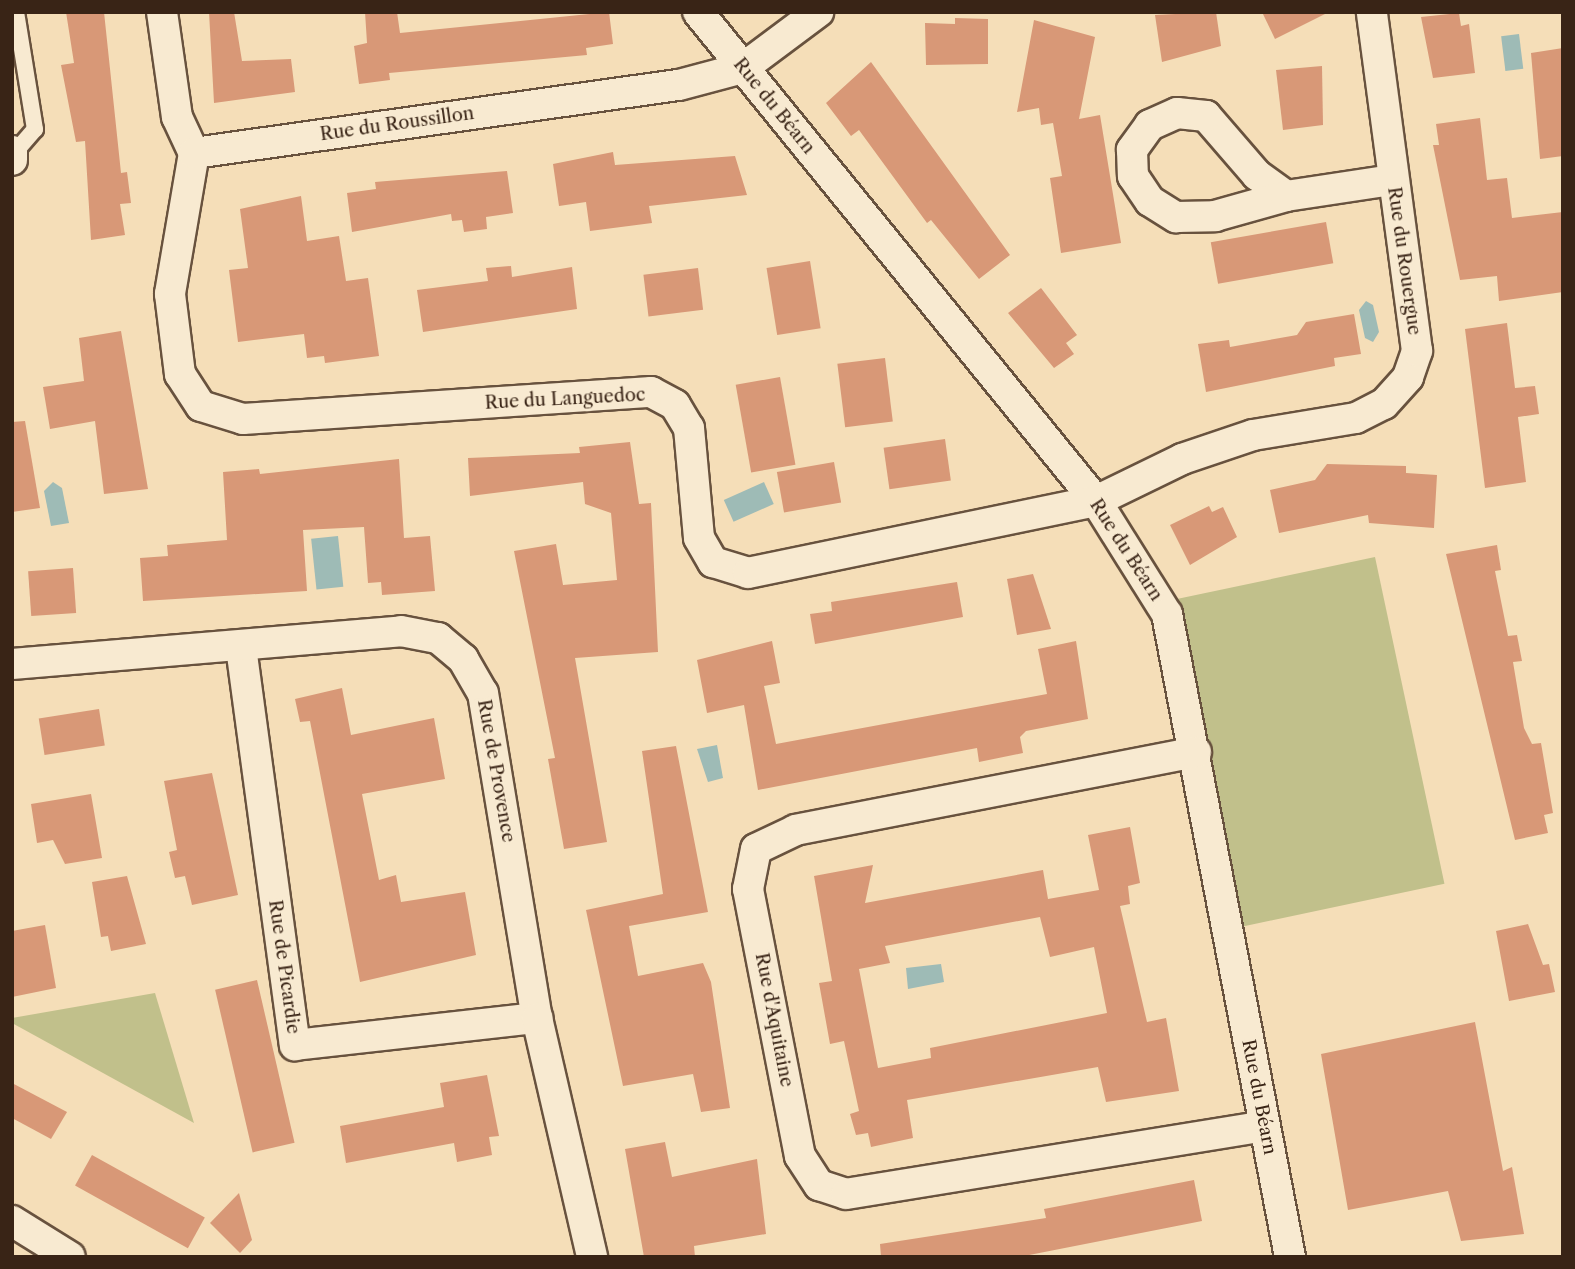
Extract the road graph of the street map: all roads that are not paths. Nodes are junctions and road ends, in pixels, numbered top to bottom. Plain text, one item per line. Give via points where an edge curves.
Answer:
1 (16, 12) edge
2 (162, 12) edge
3 (698, 12) edge
4 (818, 12) edge
5 (1372, 12) edge
6 (743, 68) junction
7 (194, 153) junction
8 (14, 154) edge
9 (1392, 180) junction
10 (1286, 196) junction
11 (1096, 501) junction
12 (241, 647) junction
13 (12, 664) edge
14 (1196, 752) junction
15 (537, 1018) junction
16 (1265, 1126) junction
17 (12, 1221) edge
18 (70, 1257) edge
19 (592, 1257) edge
20 (1290, 1257) edge

1 - 8 lane via 35,129
2 - 7 street via 177,117
3 - 6 street, Rue du Béarn
4 - 6 street
5 - 9 street, Rue du Rouergue
6 - 7 street, Rue du Roussillon via 679,85
6 - 11 street, Rue du Béarn
7 - 11 street, Rue du Languedoc via 170,294 180,374 201,406 243,419 651,392 676,405 689,428 698,538 713,562 748,573
9 - 10 street
9 - 11 street, Rue du Rouergue via 1417,352 1408,377 1384,404 1356,418 1253,435 1182,459
10 - 10 street via 1257,175 1206,116 1177,113 1150,125 1132,150 1133,176 1150,201 1176,217 1215,216
11 - 14 street, Rue du Béarn via 1167,614
12 - 13 street, Rue de Provence
12 - 15 street, Rue de Provence via 401,631 438,638 463,659 483,692
12 - 15 street, Rue de Picardie via 295,1045
14 - 16 street, Rue du Béarn
14 - 16 street, Rue d'Aquitaine via 796,830 756,849 748,889 800,1156 819,1185 846,1194
15 - 19 street, Rue de Provence
16 - 20 street, Rue du Béarn
17 - 18 street

